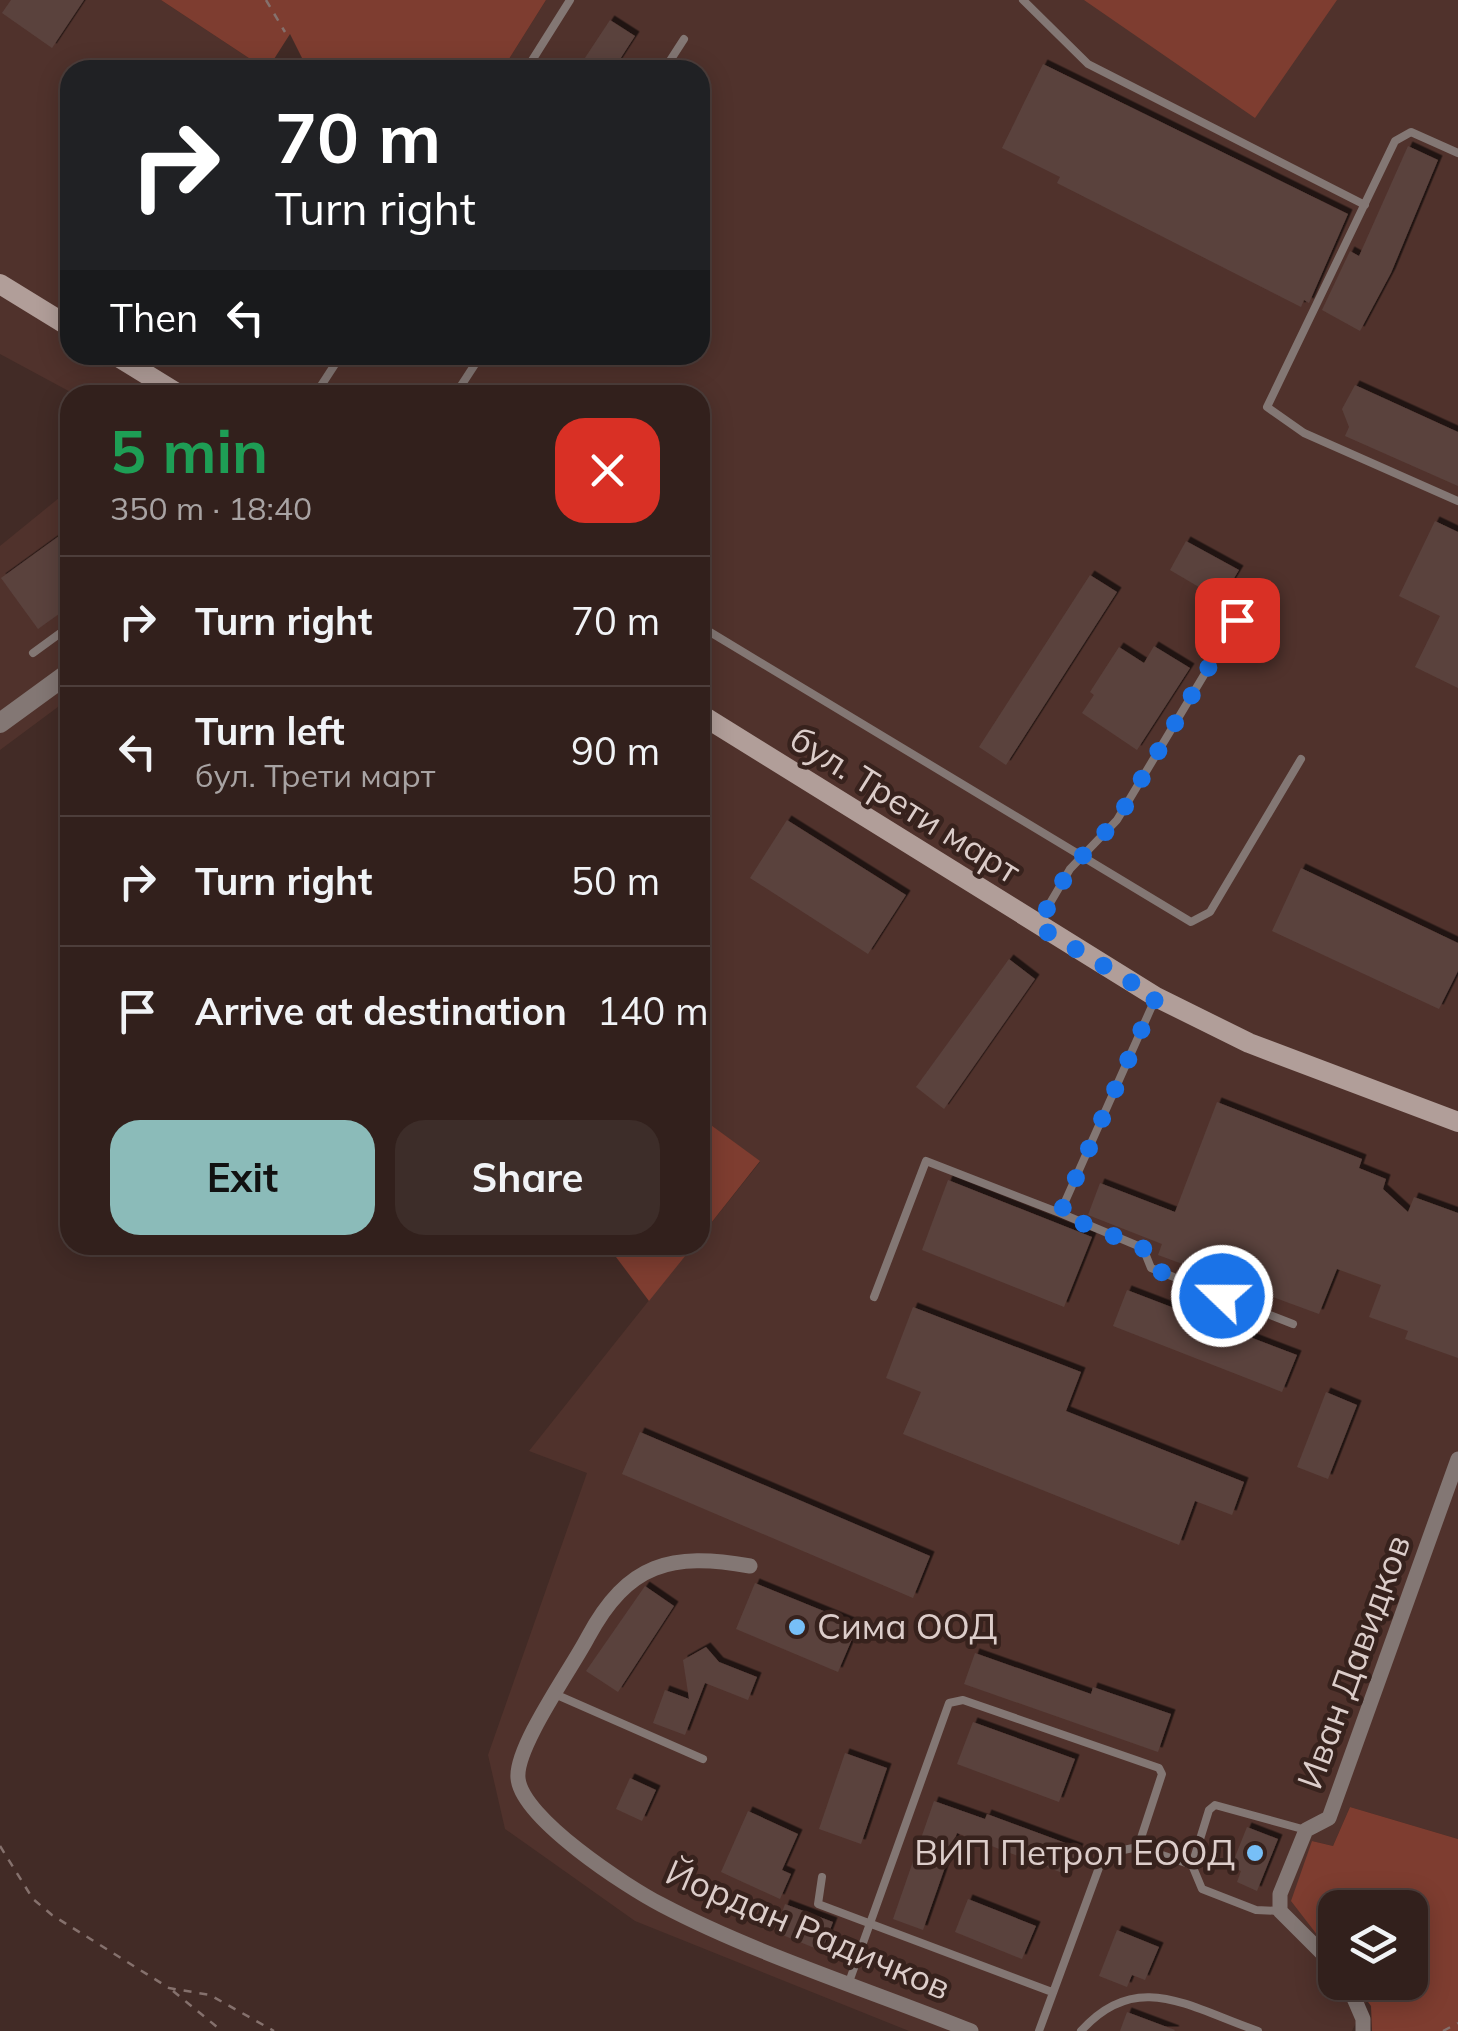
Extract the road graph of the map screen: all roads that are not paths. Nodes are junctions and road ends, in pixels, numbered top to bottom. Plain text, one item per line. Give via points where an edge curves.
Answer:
1 (570, 0) edge
2 (1023, 0) edge
3 (684, 39) dead end
4 (532, 60) edge
5 (670, 60) edge
6 (1458, 153) edge
7 (1366, 205) junction
8 (0, 284) edge
9 (60, 321) edge
10 (132, 365) edge
11 (164, 385) edge
12 (1458, 501) edge
13 (1237, 620) dead end
14 (710, 632) edge
15 (60, 633) edge
16 (32, 653) dead end
17 (60, 679) edge
18 (0, 722) edge
19 (710, 727) edge
20 (1301, 760) dead end
21 (1079, 856) junction
22 (1037, 926) junction
23 (1156, 997) junction
24 (1458, 1122) edge
25 (1060, 1214) junction
26 (874, 1297) dead end
27 (1293, 1324) dead end
28 (1458, 1459) edge
29 (750, 1566) dead end
30 (556, 1696) junction
31 (703, 1758) dead end
32 (1306, 1830) junction
33 (1138, 1848) junction
34 (1192, 1865) junction
35 (822, 1877) dead end
36 (1280, 1912) junction
37 (870, 1922) junction
38 (1318, 1949) edge
39 (849, 1982) junction
40 (1052, 1992) junction
41 (1355, 2000) edge
42 (970, 2031) edge
43 (1039, 2031) edge
44 (1080, 2031) edge
45 (1258, 2031) edge
46 (1362, 2031) edge

1 - 4 lane
2 - 7 lane via 1088,64
3 - 5 lane
6 - 7 lane via 1411,132 1398,136
7 - 12 lane via 1267,407 1304,433
8 - 9 main road
10 - 11 main road
13 - 21 lane via 1117,820
14 - 21 lane
15 - 16 lane
17 - 18 street
19 - 22 main road, бул. Трети март
20 - 21 lane via 1200,920 1190,922
21 - 22 lane
22 - 23 main road, бул. Трети март
23 - 24 main road, бул. Трети март via 1248,1043
23 - 25 lane
25 - 26 lane via 926,1161
25 - 27 lane via 1143,1248 1151,1268
28 - 32 street, Иван Давидков via 1329,1818
29 - 30 street via 686,1559 633,1579 607,1602
30 - 31 lane
30 - 39 street, Йордан Радичков via 518,1772 530,1806 592,1859 662,1905
32 - 34 lane via 1215,1805
32 - 36 street, Иван Давидков via 1280,1894
33 - 34 lane
33 - 37 lane via 1159,1768 956,1700 944,1708
33 - 40 lane via 1099,1859
34 - 36 lane via 1202,1889
35 - 37 lane via 817,1903
36 - 38 street
37 - 39 lane
37 - 40 lane
39 - 42 street, Йордан Радичков
40 - 43 lane
41 - 46 street
44 - 45 lane via 1101,2008 1132,1994

